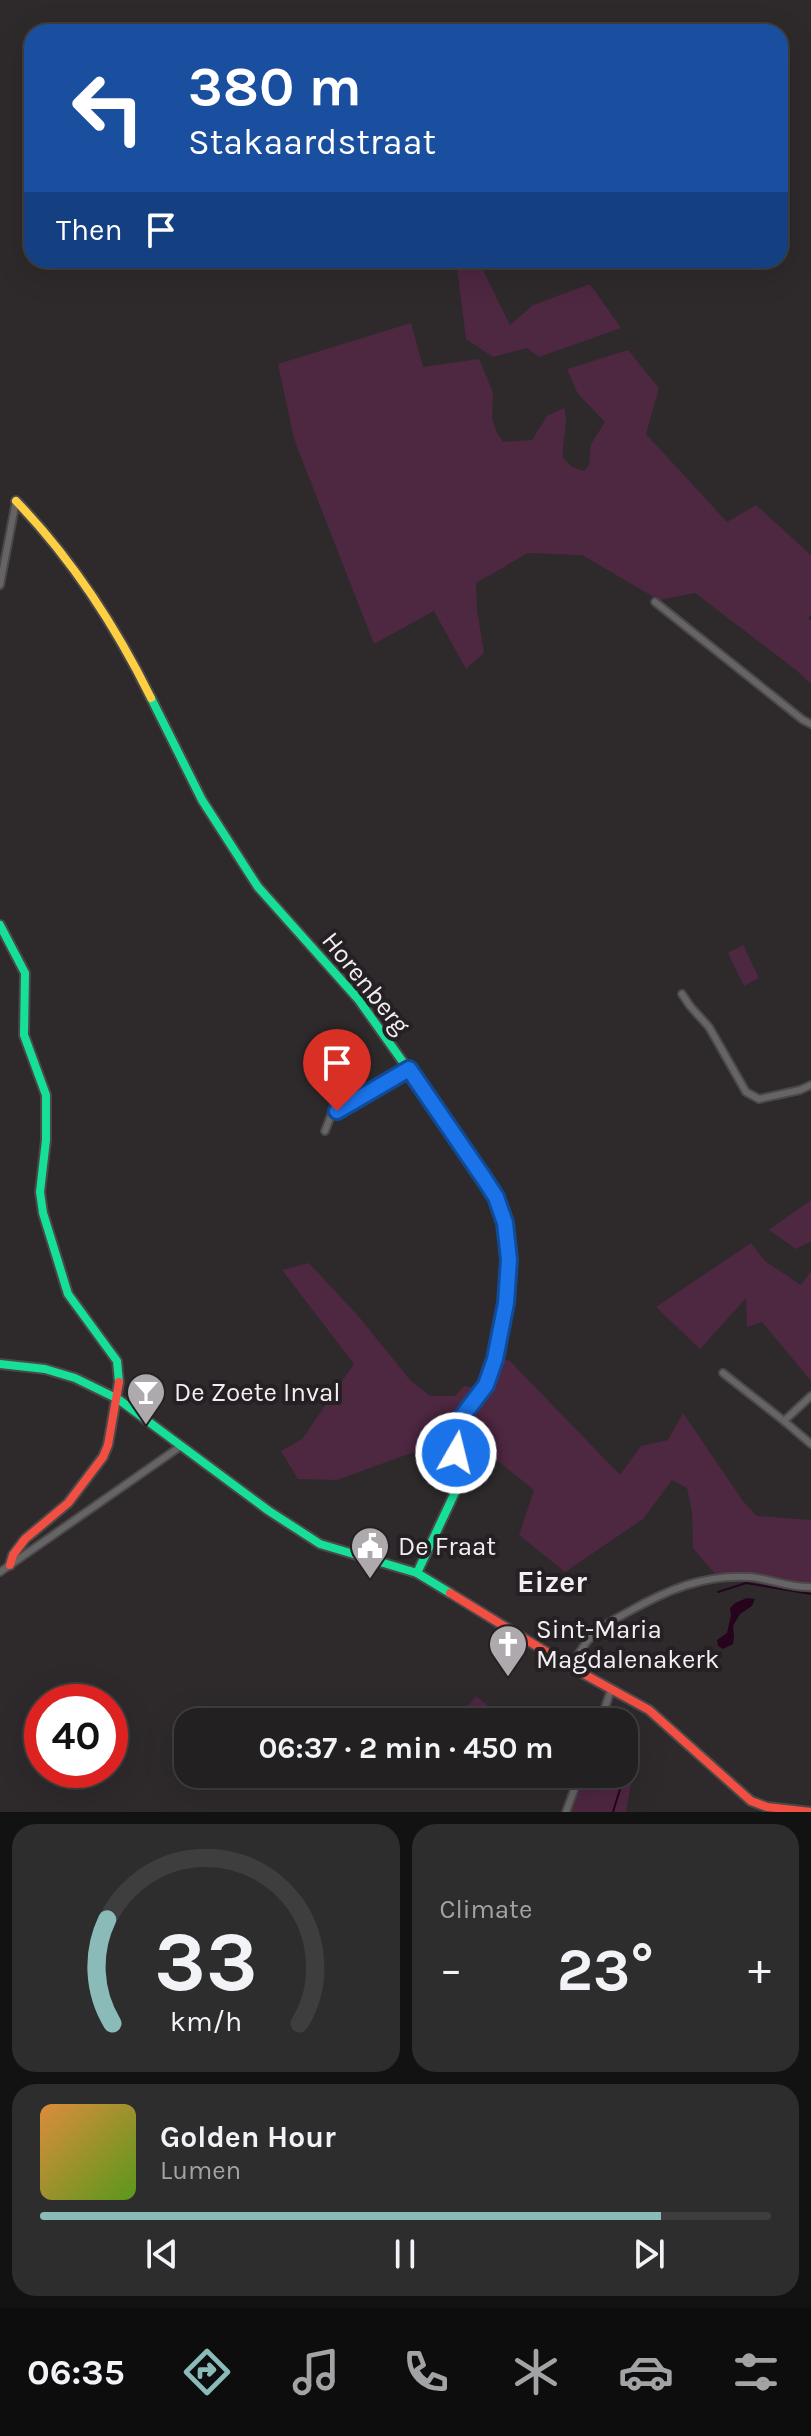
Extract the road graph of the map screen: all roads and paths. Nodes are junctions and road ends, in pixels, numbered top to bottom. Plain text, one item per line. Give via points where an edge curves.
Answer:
1 (16, 501) joint
2 (0, 585) edge
3 (655, 602) dead end
4 (811, 724) edge
5 (0, 925) edge
6 (682, 994) dead end
7 (409, 1069) junction
8 (811, 1085) edge
9 (325, 1131) dead end
10 (0, 1364) edge
11 (723, 1373) dead end
12 (811, 1396) edge
13 (118, 1399) junction
14 (784, 1421) junction
15 (811, 1444) edge
16 (181, 1446) junction
17 (10, 1565) junction
18 (0, 1572) edge
19 (417, 1573) junction
20 (811, 1587) edge
21 (571, 1667) junction
22 (611, 1690) junction
23 (605, 1708) edge
24 (575, 1788) edge
25 (811, 1811) edge
26 (566, 1812) edge

1 - 2 street
1 - 7 street, Horenberg via 49,535 126,647 202,800 258,887 358,999
3 - 4 street
5 - 13 street via 25,973 24,1035 46,1095 43,1213 68,1294 117,1361
6 - 8 street via 709,1027 746,1092 759,1099
7 - 9 street via 332,1113
7 - 19 street, Horenberg via 496,1197 509,1260 495,1359 486,1385 455,1426 458,1486
10 - 13 street via 45,1369
11 - 14 street
12 - 14 street
13 - 16 street
13 - 17 street via 102,1460 66,1507 21,1542
14 - 15 street
16 - 17 street
16 - 19 street via 320,1544
17 - 18 street
19 - 21 street
20 - 21 street via 753,1577 678,1587 600,1628
21 - 22 street
22 - 23 street
22 - 25 street via 662,1720 751,1801
24 - 26 street

